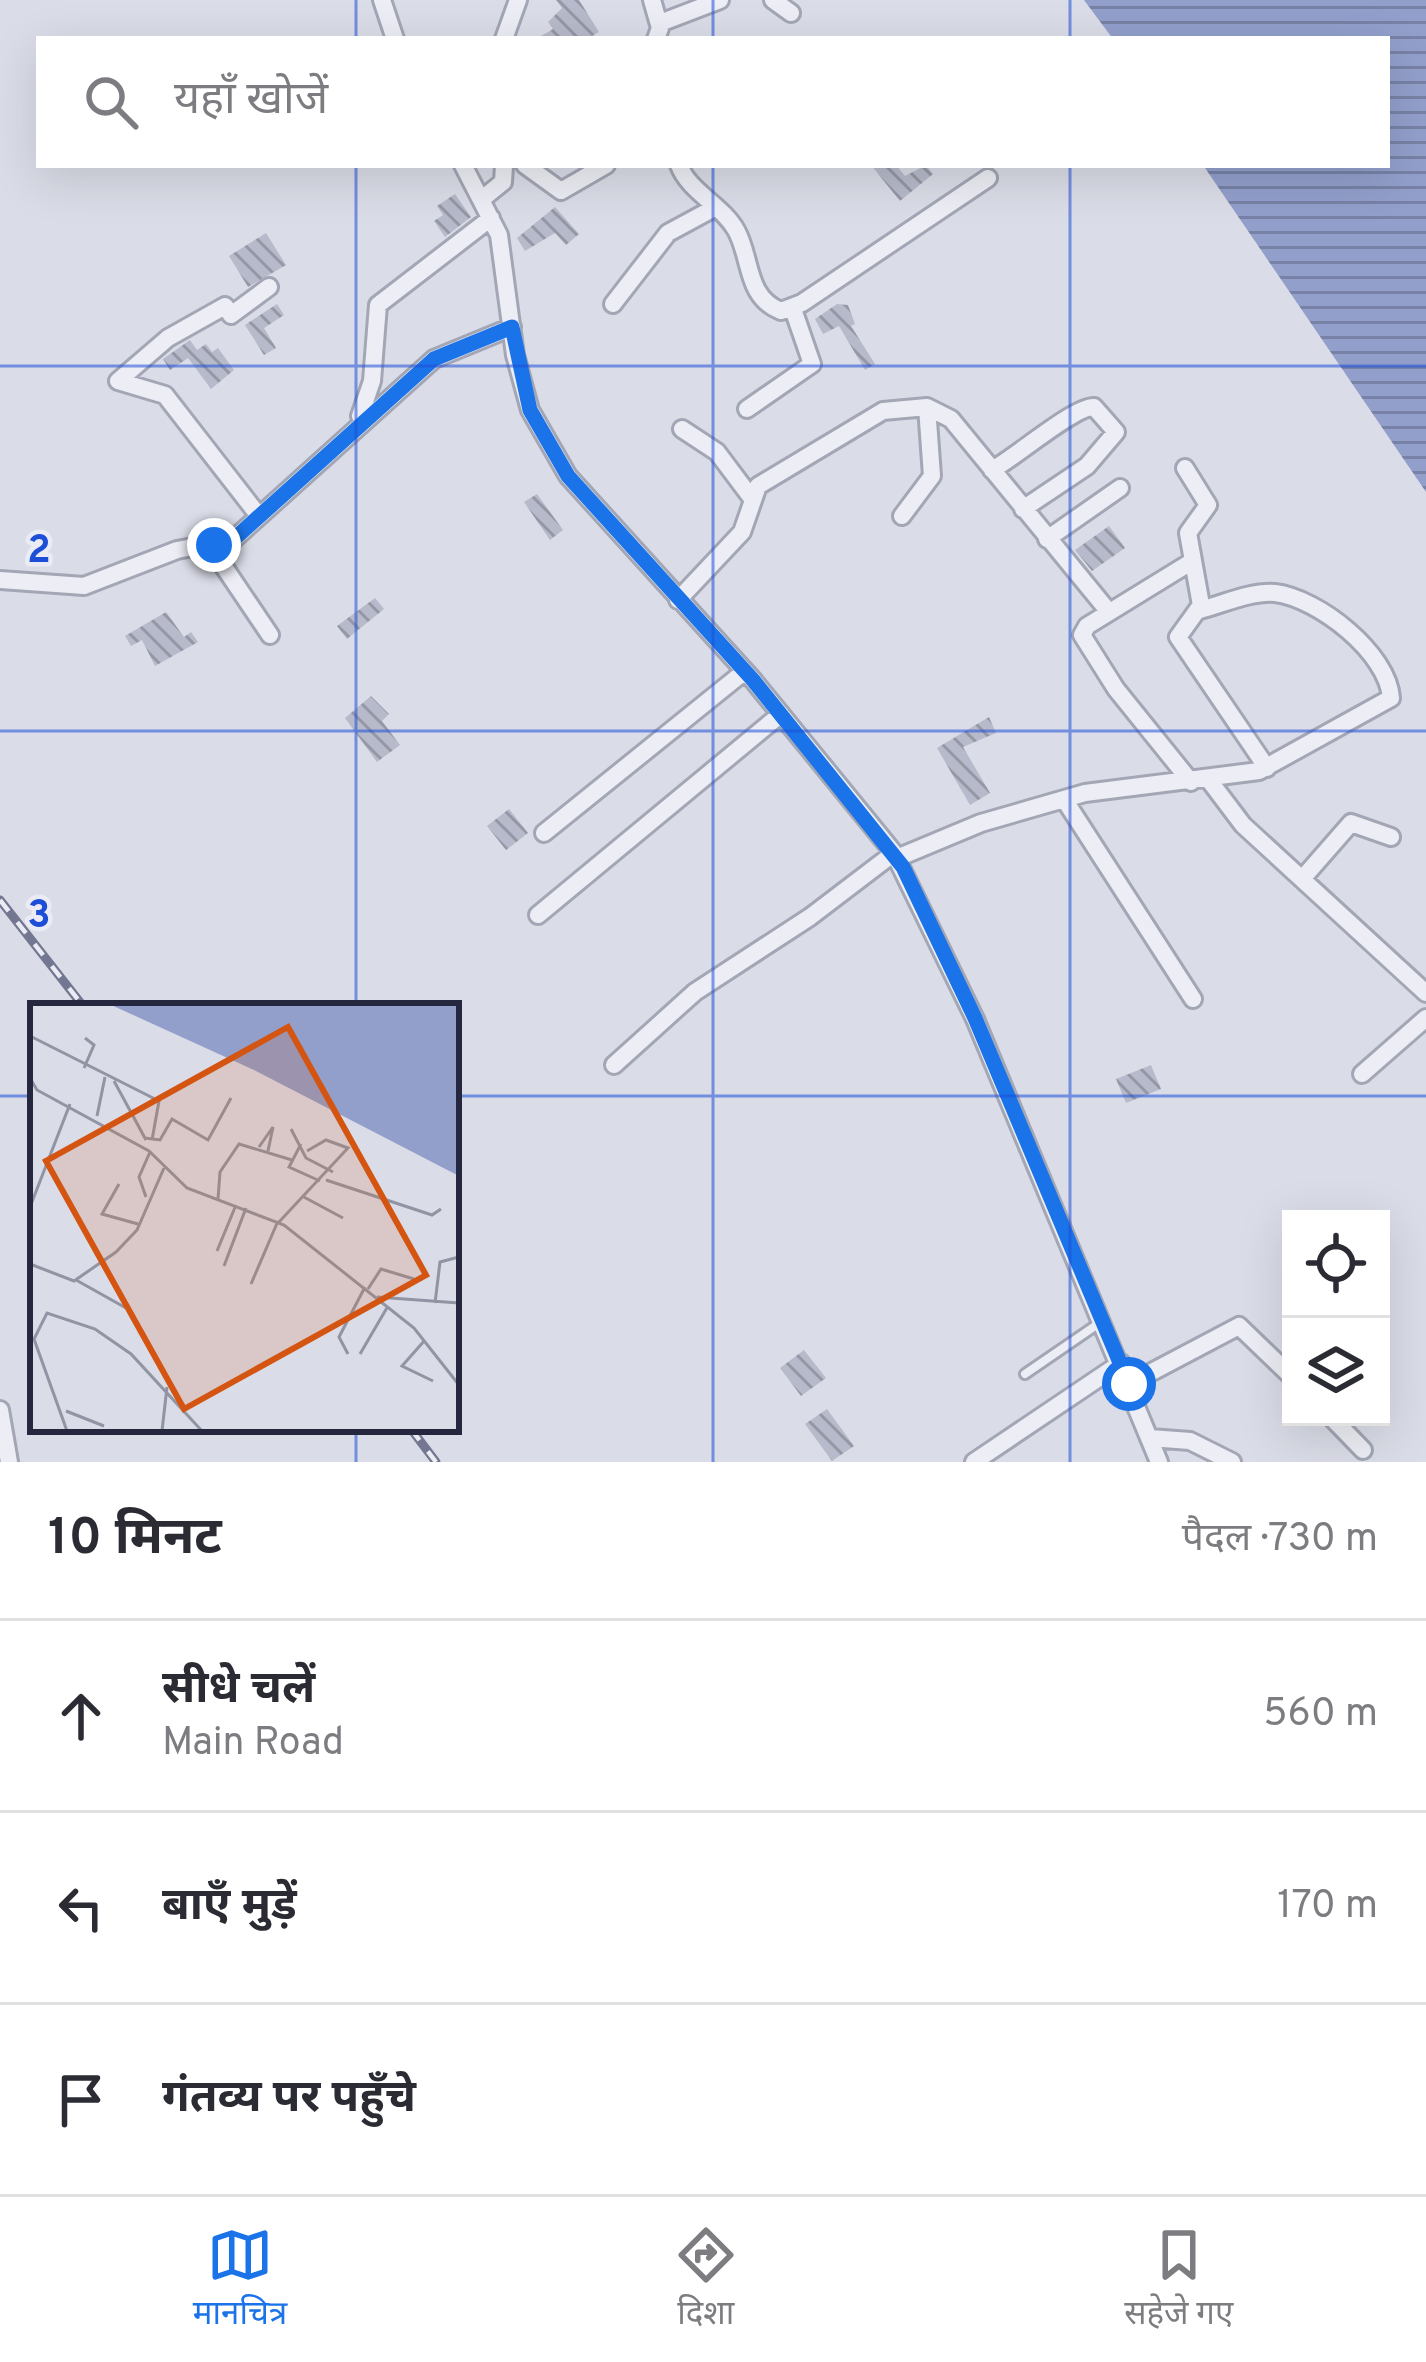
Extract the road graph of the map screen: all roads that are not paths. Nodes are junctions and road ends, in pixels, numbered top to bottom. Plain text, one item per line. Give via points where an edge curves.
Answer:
1 (382, 0) edge
2 (518, 0) edge
3 (652, 0) edge
4 (720, 0) edge
5 (773, 0) edge
6 (791, 13) dead end
7 (658, 31) edge
8 (394, 36) edge
9 (506, 36) edge
10 (466, 168) edge
11 (504, 168) edge
12 (533, 168) edge
13 (602, 168) edge
14 (680, 168) edge
15 (988, 178) dead end
16 (482, 199) junction
17 (716, 206) junction
18 (491, 218) junction
19 (269, 287) dead end
20 (613, 304) dead end
21 (793, 309) junction
22 (512, 327) junction
23 (927, 407) junction
24 (747, 409) dead end
25 (358, 423) junction
26 (682, 429) dead end
27 (1185, 468) dead end
28 (992, 470) junction
29 (1120, 488) dead end
30 (753, 500) junction
31 (1023, 509) junction
32 (259, 516) junction
33 (902, 516) dead end
34 (1047, 539) junction
35 (210, 546) junction
36 (1192, 562) junction
37 (0, 580) edge
38 (678, 600) junction
39 (1200, 610) junction
40 (1109, 612) junction
41 (270, 635) dead end
42 (745, 671) junction
43 (781, 714) junction
44 (1267, 768) junction
45 (1200, 781) junction
46 (1064, 799) junction
47 (544, 833) dead end
48 (1390, 837) dead end
49 (896, 855) junction
50 (1302, 879) junction
51 (538, 915) dead end
52 (1426, 992) edge
53 (1193, 999) dead end
54 (1426, 1018) edge
55 (614, 1065) dead end
56 (1362, 1074) dead end
57 (1102, 1321) junction
58 (1120, 1363) junction
59 (1282, 1367) edge
60 (1025, 1374) dead end
61 (1129, 1384) junction
62 (0, 1410) edge
63 (1340, 1426) edge
64 (1150, 1438) junction
65 (1363, 1450) dead end
66 (9, 1462) edge
67 (974, 1462) edge
68 (1159, 1462) edge
69 (1232, 1462) edge

1 - 8 street
2 - 9 street
3 - 7 street
4 - 7 street
5 - 6 street
10 - 16 street
11 - 16 street via 503,182
12 - 13 street via 567,191
14 - 17 street
15 - 21 street
16 - 18 street
17 - 20 street via 668,233
17 - 21 street via 736,230 759,294 776,310
18 - 22 street
18 - 25 street via 378,305 373,381
19 - 32 street via 231,315 225,306 168,338 118,380 165,395
21 - 24 street via 812,364
22 - 25 street via 434,359
22 - 38 street via 530,410 568,476
23 - 28 street via 951,419
23 - 30 street via 883,411 764,481
23 - 33 street via 932,476
25 - 32 street
26 - 30 street via 717,452
27 - 36 street via 1208,501 1187,533
28 - 31 street
28 - 31 street via 1078,409 1106,416 1116,432 1112,443
29 - 34 street
30 - 38 street via 742,532
31 - 34 street
32 - 35 street via 234,539
34 - 40 street
35 - 37 street via 177,550 84,586
35 - 41 street
36 - 39 street
36 - 40 street
38 - 42 street
39 - 44 street via 1178,637
39 - 44 street via 1270,593 1316,607 1354,635 1391,689 1384,706
40 - 45 street via 1082,638
42 - 43 street
42 - 47 street
43 - 49 street
43 - 51 street
44 - 45 street
45 - 46 street
45 - 50 street
46 - 49 street
46 - 53 street
48 - 50 street via 1351,823
49 - 55 street via 694,992
49 - 57 street via 975,1018
50 - 52 street
54 - 56 street
57 - 58 street
57 - 60 lane
58 - 61 street
58 - 67 street
59 - 61 street via 1239,1326
61 - 64 street
62 - 66 street
63 - 65 street
64 - 68 street
64 - 69 street via 1190,1441

